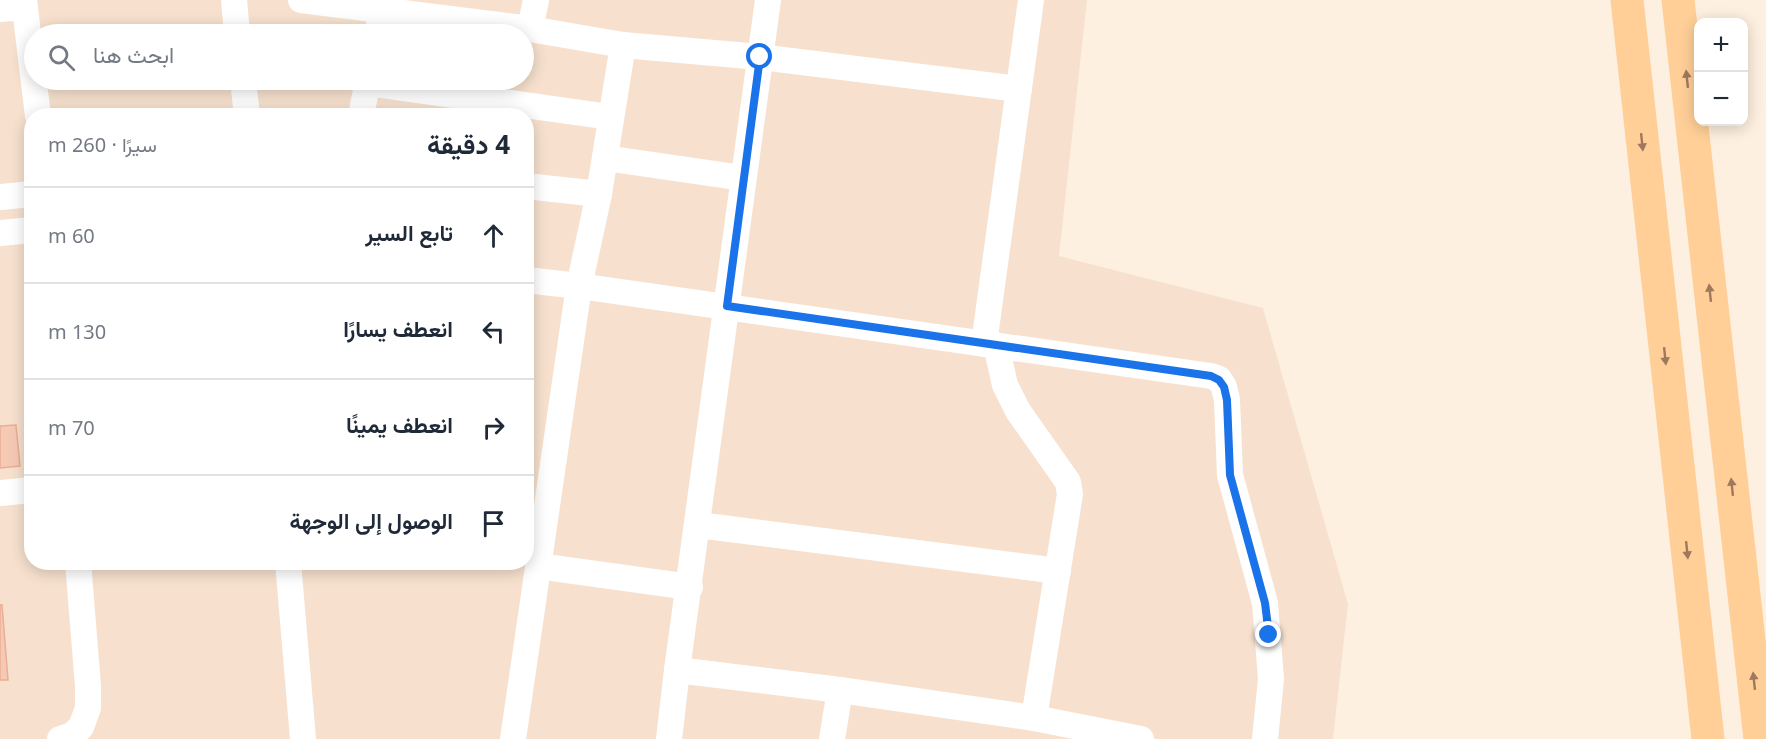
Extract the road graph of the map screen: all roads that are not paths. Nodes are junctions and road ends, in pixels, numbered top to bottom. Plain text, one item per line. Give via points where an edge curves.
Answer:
1 (234, 0) edge
2 (301, 0) edge
3 (536, 0) edge
4 (768, 0) edge
5 (1031, 0) edge
6 (1628, 0) edge
7 (1678, 0) edge
8 (16, 5) edge
9 (379, 22) edge
10 (236, 24) edge
11 (422, 24) edge
12 (531, 24) edge
13 (534, 30) edge
14 (24, 45) edge
15 (623, 45) junction
16 (760, 57) junction
17 (1019, 89) junction
18 (33, 90) edge
19 (244, 90) edge
20 (366, 90) edge
21 (428, 90) edge
22 (36, 108) edge
23 (246, 108) edge
24 (363, 108) edge
25 (610, 117) junction
26 (604, 158) junction
27 (743, 178) junction
28 (534, 187) edge
29 (599, 194) junction
30 (24, 195) edge
31 (0, 197) edge
32 (24, 231) edge
33 (0, 233) edge
34 (534, 281) edge
35 (579, 286) junction
36 (727, 306) junction
37 (990, 344) junction
38 (24, 490) edge
39 (0, 493) edge
40 (698, 525) junction
41 (538, 566) junction
42 (79, 570) edge
43 (289, 570) edge
44 (1058, 571) junction
45 (690, 587) junction
46 (678, 670) junction
47 (840, 690) junction
48 (1034, 718) junction
49 (1102, 735) edge
50 (60, 739) edge
51 (303, 739) edge
52 (513, 739) edge
53 (669, 739) edge
54 (832, 739) edge
55 (1141, 739) edge
56 (1265, 739) edge
57 (1708, 739) edge
58 (1760, 739) edge

1 - 10 street
2 - 9 street
3 - 12 street
4 - 16 street
5 - 17 street
6 -> 57 main road
58 -> 7 main road
8 - 14 street
9 - 11 street
13 - 15 street
15 - 16 street
15 - 25 street
16 - 17 street
16 - 27 street
17 - 37 street
18 - 22 street
19 - 23 street
20 - 24 street
21 - 25 street
25 - 26 street
26 - 27 street
26 - 29 street
27 - 36 street
28 - 29 street
29 - 35 street
30 - 31 street
32 - 33 street
34 - 35 street
35 - 36 street
35 - 41 street
36 - 37 street
36 - 40 street
37 - 44 street via 1018,411 1068,482 1070,494
37 - 56 street via 1211,376 1224,387 1230,475 1265,603 1269,635 1271,679
38 - 39 street
40 - 44 street
40 - 45 street
41 - 45 street
41 - 52 street
42 - 50 street via 88,708 81,727
43 - 51 street
44 - 48 street
45 - 46 street
46 - 47 street
46 - 53 street
47 - 48 street
47 - 54 street
48 - 49 street
49 - 55 street

